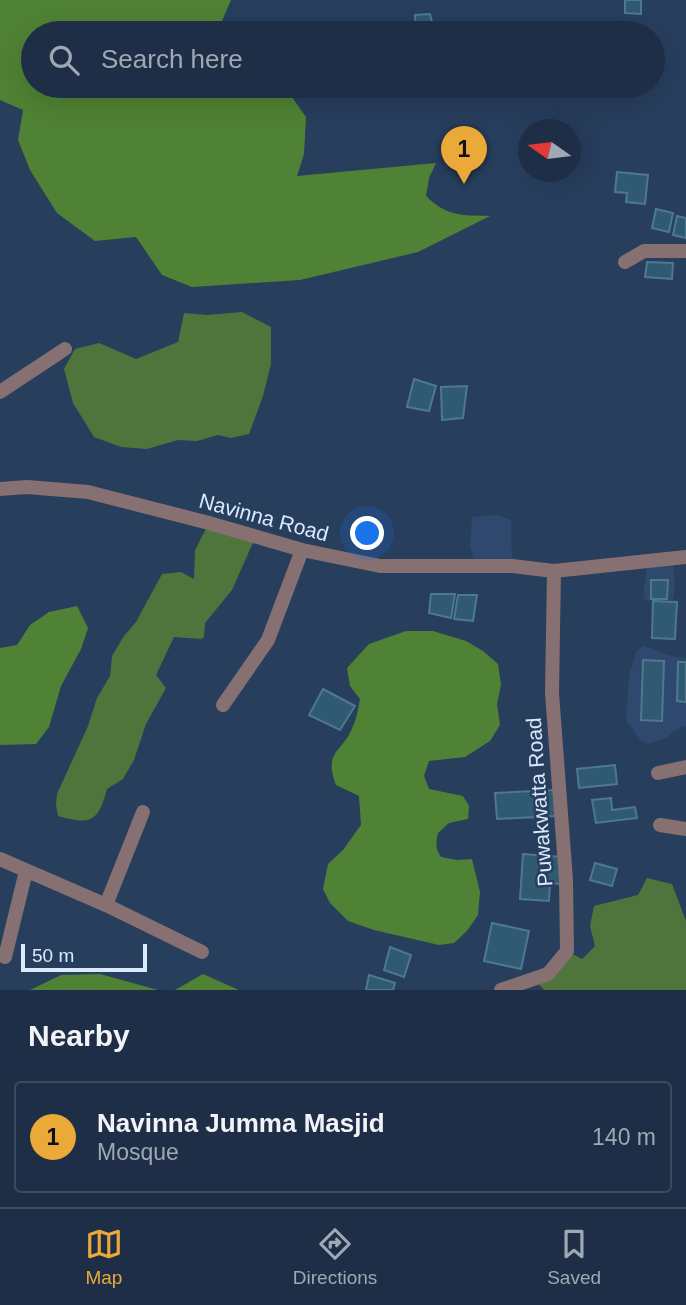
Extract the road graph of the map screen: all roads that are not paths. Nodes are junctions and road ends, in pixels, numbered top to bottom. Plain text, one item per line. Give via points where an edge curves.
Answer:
1 (686, 251) edge
2 (625, 261) dead end
3 (65, 349) dead end
4 (0, 391) edge
5 (0, 489) edge
6 (302, 550) junction
7 (686, 557) edge
8 (554, 571) junction
9 (223, 705) dead end
10 (686, 767) edge
11 (658, 773) dead end
12 (143, 812) dead end
13 (660, 825) dead end
14 (686, 829) edge
15 (0, 859) edge
16 (26, 871) junction
17 (106, 905) junction
18 (202, 952) dead end
19 (5, 957) dead end
20 (539, 985) edge
21 (501, 990) edge

1 - 2 street via 644,251
3 - 4 street
5 - 6 street, Navinna Road via 88,492
6 - 8 street, Navinna Road via 380,566 487,565
6 - 9 street via 268,640
7 - 8 street, Navinna Road
8 - 20 street, Puwakwatta Road via 552,693 567,951
10 - 11 street
12 - 17 street
13 - 14 street
15 - 16 street
16 - 17 street
16 - 19 street
17 - 18 street
20 - 21 street, Puwakwatta Road

